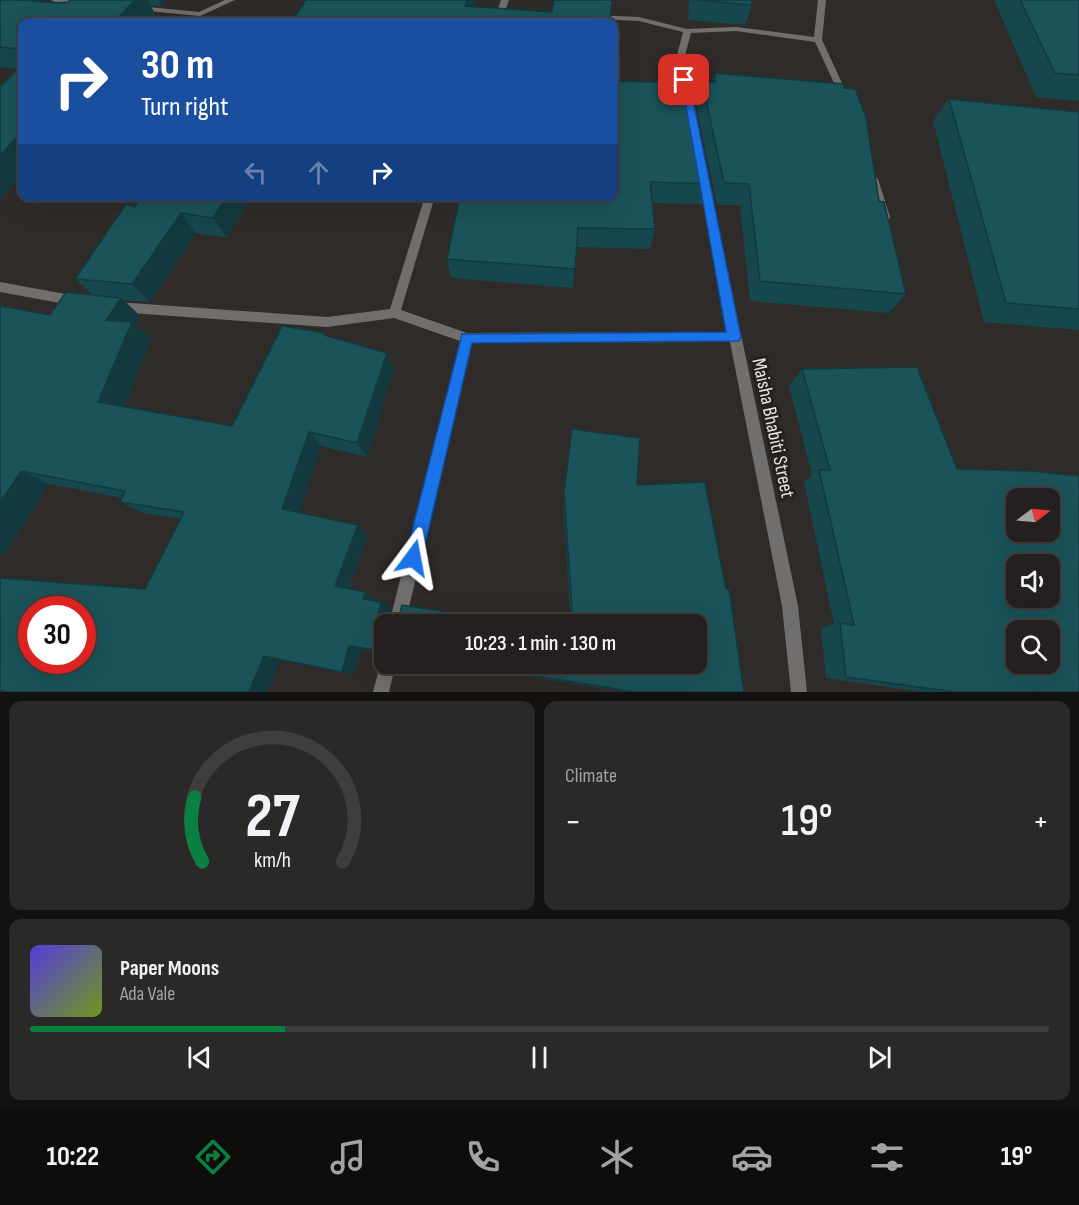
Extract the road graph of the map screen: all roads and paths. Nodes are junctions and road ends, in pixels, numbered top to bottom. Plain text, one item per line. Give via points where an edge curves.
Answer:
1 (56, 0) edge
2 (231, 0) edge
3 (505, 0) edge
4 (822, 0) edge
5 (130, 7) edge
6 (89, 10) edge
7 (500, 13) junction
8 (512, 14) edge
9 (582, 16) edge
10 (498, 18) edge
11 (687, 31) junction
12 (818, 40) junction
13 (848, 104) edge
14 (690, 112) edge
15 (701, 168) edge
16 (870, 170) edge
17 (428, 201) edge
18 (888, 225) edge
19 (0, 287) edge
20 (394, 314) junction
21 (734, 337) junction
22 (467, 338) junction
23 (399, 614) edge
24 (385, 674) edge
25 (381, 692) edge
26 (799, 692) edge

1 - 6 street via 95,4
2 - 5 street via 200,14
3 - 7 street
4 - 12 street
7 - 8 street
7 - 10 street
9 - 11 street via 639,19
11 - 12 street via 736,29
11 - 14 street via 680,59
12 - 13 street
15 - 21 street, Maisha Bhabiti Street
16 - 18 street
17 - 20 street
19 - 20 street via 98,305 327,322
20 - 22 street
21 - 22 street
21 - 26 street, Maisha Bhabiti Street via 790,606
22 - 23 street
24 - 25 street

